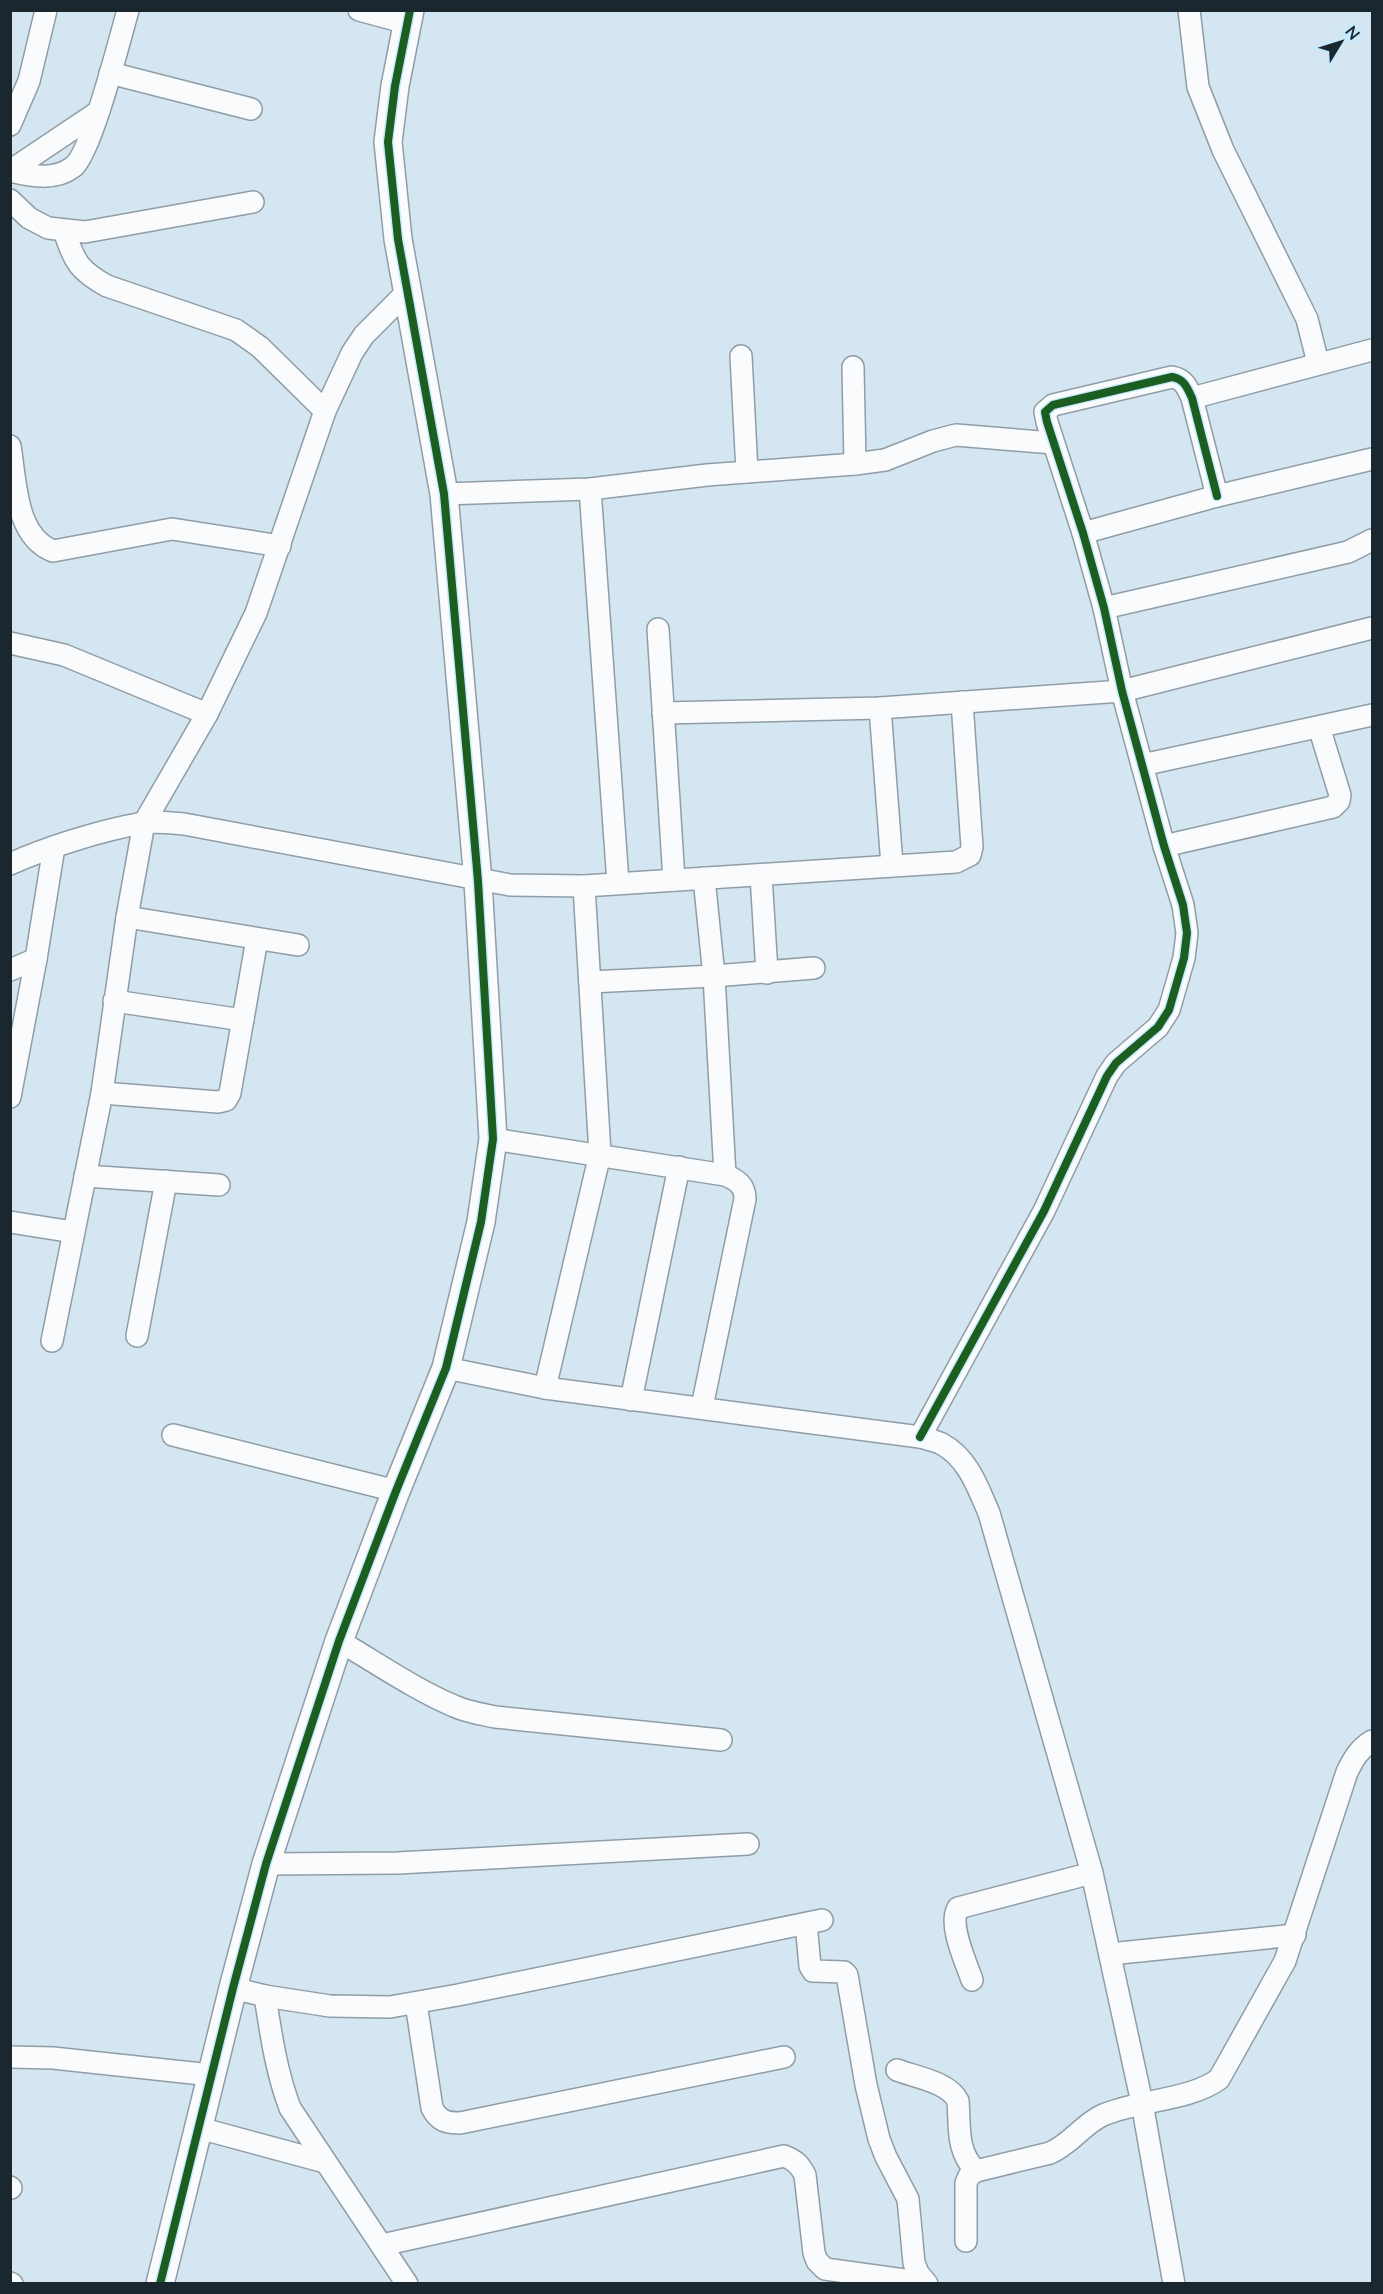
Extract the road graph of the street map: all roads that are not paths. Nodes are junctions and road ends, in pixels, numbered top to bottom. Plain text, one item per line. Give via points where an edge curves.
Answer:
1 (46, 10) edge
2 (128, 10) edge
3 (359, 10) edge
4 (1189, 10) edge
5 (408, 17) edge
6 (110, 73) junction
7 (251, 109) dead end
8 (98, 112) junction
9 (10, 125) edge
10 (10, 171) edge
11 (10, 200) edge
12 (253, 202) dead end
13 (64, 231) junction
14 (408, 291) junction
15 (1372, 350) edge
16 (741, 356) dead end
17 (1318, 363) junction
18 (853, 367) dead end
19 (1192, 398) junction
20 (325, 411) junction
21 (1053, 443) junction
22 (10, 446) edge
23 (1372, 459) edge
24 (855, 464) junction
25 (747, 471) junction
26 (590, 489) junction
27 (444, 494) junction
28 (1217, 496) junction
29 (1083, 533) junction
30 (1372, 540) edge
31 (280, 546) junction
32 (1104, 608) junction
33 (1372, 628) edge
34 (658, 629) dead end
35 (10, 643) edge
36 (1122, 691) junction
37 (962, 702) junction
38 (880, 708) junction
39 (663, 713) junction
40 (207, 714) junction
41 (1372, 715) edge
42 (1319, 727) junction
43 (1142, 765) junction
44 (144, 823) junction
45 (1164, 846) junction
46 (54, 847) junction
47 (13, 858) edge
48 (892, 865) junction
49 (761, 875) junction
50 (704, 878) junction
51 (674, 880) junction
52 (478, 881) junction
53 (618, 883) junction
54 (584, 886) junction
55 (127, 917) junction
56 (257, 939) junction
57 (298, 945) dead end
58 (36, 959) junction
59 (814, 968) dead end
60 (10, 970) edge
61 (767, 973) junction
62 (714, 976) junction
63 (590, 982) junction
64 (114, 1001) junction
65 (243, 1020) junction
66 (11, 1087) edge
67 (102, 1093) junction
68 (493, 1139) junction
69 (600, 1154) junction
70 (679, 1167) junction
71 (725, 1175) junction
72 (85, 1176) junction
73 (166, 1181) junction
74 (219, 1185) dead end
75 (10, 1222) edge
76 (73, 1232) junction
77 (137, 1336) dead end
78 (52, 1341) dead end
79 (446, 1368) junction
80 (545, 1388) junction
81 (631, 1400) junction
82 (702, 1407) junction
83 (173, 1435) dead end
84 (920, 1437) junction
85 (396, 1491) junction
86 (339, 1641) junction
87 (721, 1740) dead end
88 (1372, 1741) edge
89 (748, 1844) dead end
90 (266, 1864) junction
91 (1092, 1873) junction
92 (1294, 1935) junction
93 (1110, 1954) junction
94 (972, 1980) dead end
95 (233, 1988) junction
96 (265, 1996) junction
97 (416, 2003) junction
98 (10, 2057) edge
99 (784, 2057) dead end
100 (897, 2070) dead end
101 (211, 2075) junction
102 (1142, 2103) junction
103 (199, 2128) junction
104 (325, 2162) junction
105 (976, 2171) junction
106 (966, 2241) dead end
107 (382, 2245) junction
108 (160, 2283) edge
109 (406, 2283) edge
110 (927, 2283) edge
111 (1174, 2283) edge

1 - 9 street via 29,81
2 - 6 street
3 - 5 street
4 - 17 street via 1198,87 1223,150 1307,319
5 - 14 street via 388,142
6 - 7 street
6 - 8 street
8 - 10 street
8 - 10 street via 81,160 72,168 50,176
11 - 13 street via 29,218
12 - 13 street via 85,232
13 - 20 street via 73,257 93,278 236,330 260,347
14 - 20 street via 364,335
14 - 27 street
15 - 17 street
16 - 25 street
17 - 19 street
18 - 24 street
19 - 21 street via 1185,383 1172,377 1053,405 1045,412
19 - 28 street
20 - 31 street
21 - 24 street via 956,435 885,460
21 - 29 street
22 - 31 street via 22,517 36,539 54,551 172,529
23 - 28 street
24 - 25 street
25 - 26 street
26 - 27 street
26 - 53 street
27 - 52 street
28 - 29 street
29 - 32 street
30 - 32 street via 1348,552
31 - 40 street via 256,613
32 - 36 street
33 - 36 street
34 - 39 street
35 - 40 street via 64,655
36 - 37 street
36 - 43 street
37 - 38 street
37 - 48 street via 970,855 956,862
38 - 39 street
38 - 48 street
39 - 51 street
40 - 44 street
41 - 42 street
42 - 43 street
42 - 45 street via 1340,801 1332,807
43 - 45 street
44 - 46 street
44 - 52 street via 184,825
44 - 55 street
45 - 84 street via 1183,905 1186,933 1184,958 1168,1010 1158,1026 1107,1076 1039,1220
46 - 47 street
46 - 58 street
48 - 49 street
49 - 50 street
49 - 61 street
50 - 51 street
50 - 62 street
51 - 53 street
52 - 54 street
52 - 68 street
53 - 54 street
54 - 63 street
55 - 56 street
55 - 64 street
56 - 57 street
56 - 65 street
58 - 60 street
58 - 66 street
59 - 61 street
61 - 62 street
62 - 63 street
62 - 71 street
63 - 69 street
64 - 65 street
64 - 67 street
65 - 67 street via 226,1100
67 - 72 street
68 - 69 street
68 - 79 street via 481,1222
69 - 70 street
69 - 80 street
70 - 71 street
70 - 81 street
71 - 82 street via 741,1185 745,1199
72 - 73 street
72 - 76 street
73 - 74 street
73 - 77 street
75 - 76 street
76 - 78 street
79 - 80 street
79 - 85 street
80 - 81 street
81 - 82 street
82 - 84 street
83 - 85 street
84 - 91 street via 942,1444 959,1457 989,1513
85 - 86 street
86 - 87 street via 438,1699 474,1712
86 - 90 street
88 - 92 street via 1354,1756 1347,1772
89 - 90 street via 378,1864
90 - 95 street
91 - 93 street
91 - 94 street via 958,1908 955,1926
92 - 93 street
92 - 102 street via 1274,1983 1219,2079 1200,2090
93 - 102 street
95 - 96 street
95 - 101 street
96 - 97 street via 330,2006 390,2007
96 - 104 street via 280,2082 290,2108
97 - 99 street via 432,2108 436,2117 446,2122 460,2123
97 - 110 street via 814,1922 810,1966 813,1971 848,1975 872,2115 886,2157 908,2199 915,2263
98 - 101 street
100 - 105 street via 955,2094 961,2148 967,2163
101 - 103 street
102 - 105 street via 1096,2119 1061,2148
102 - 111 street
103 - 104 street
103 - 108 street
104 - 107 street
105 - 106 street via 966,2183
107 - 109 street
107 - 110 street via 784,2156 800,2165 805,2175 814,2253 825,2269

